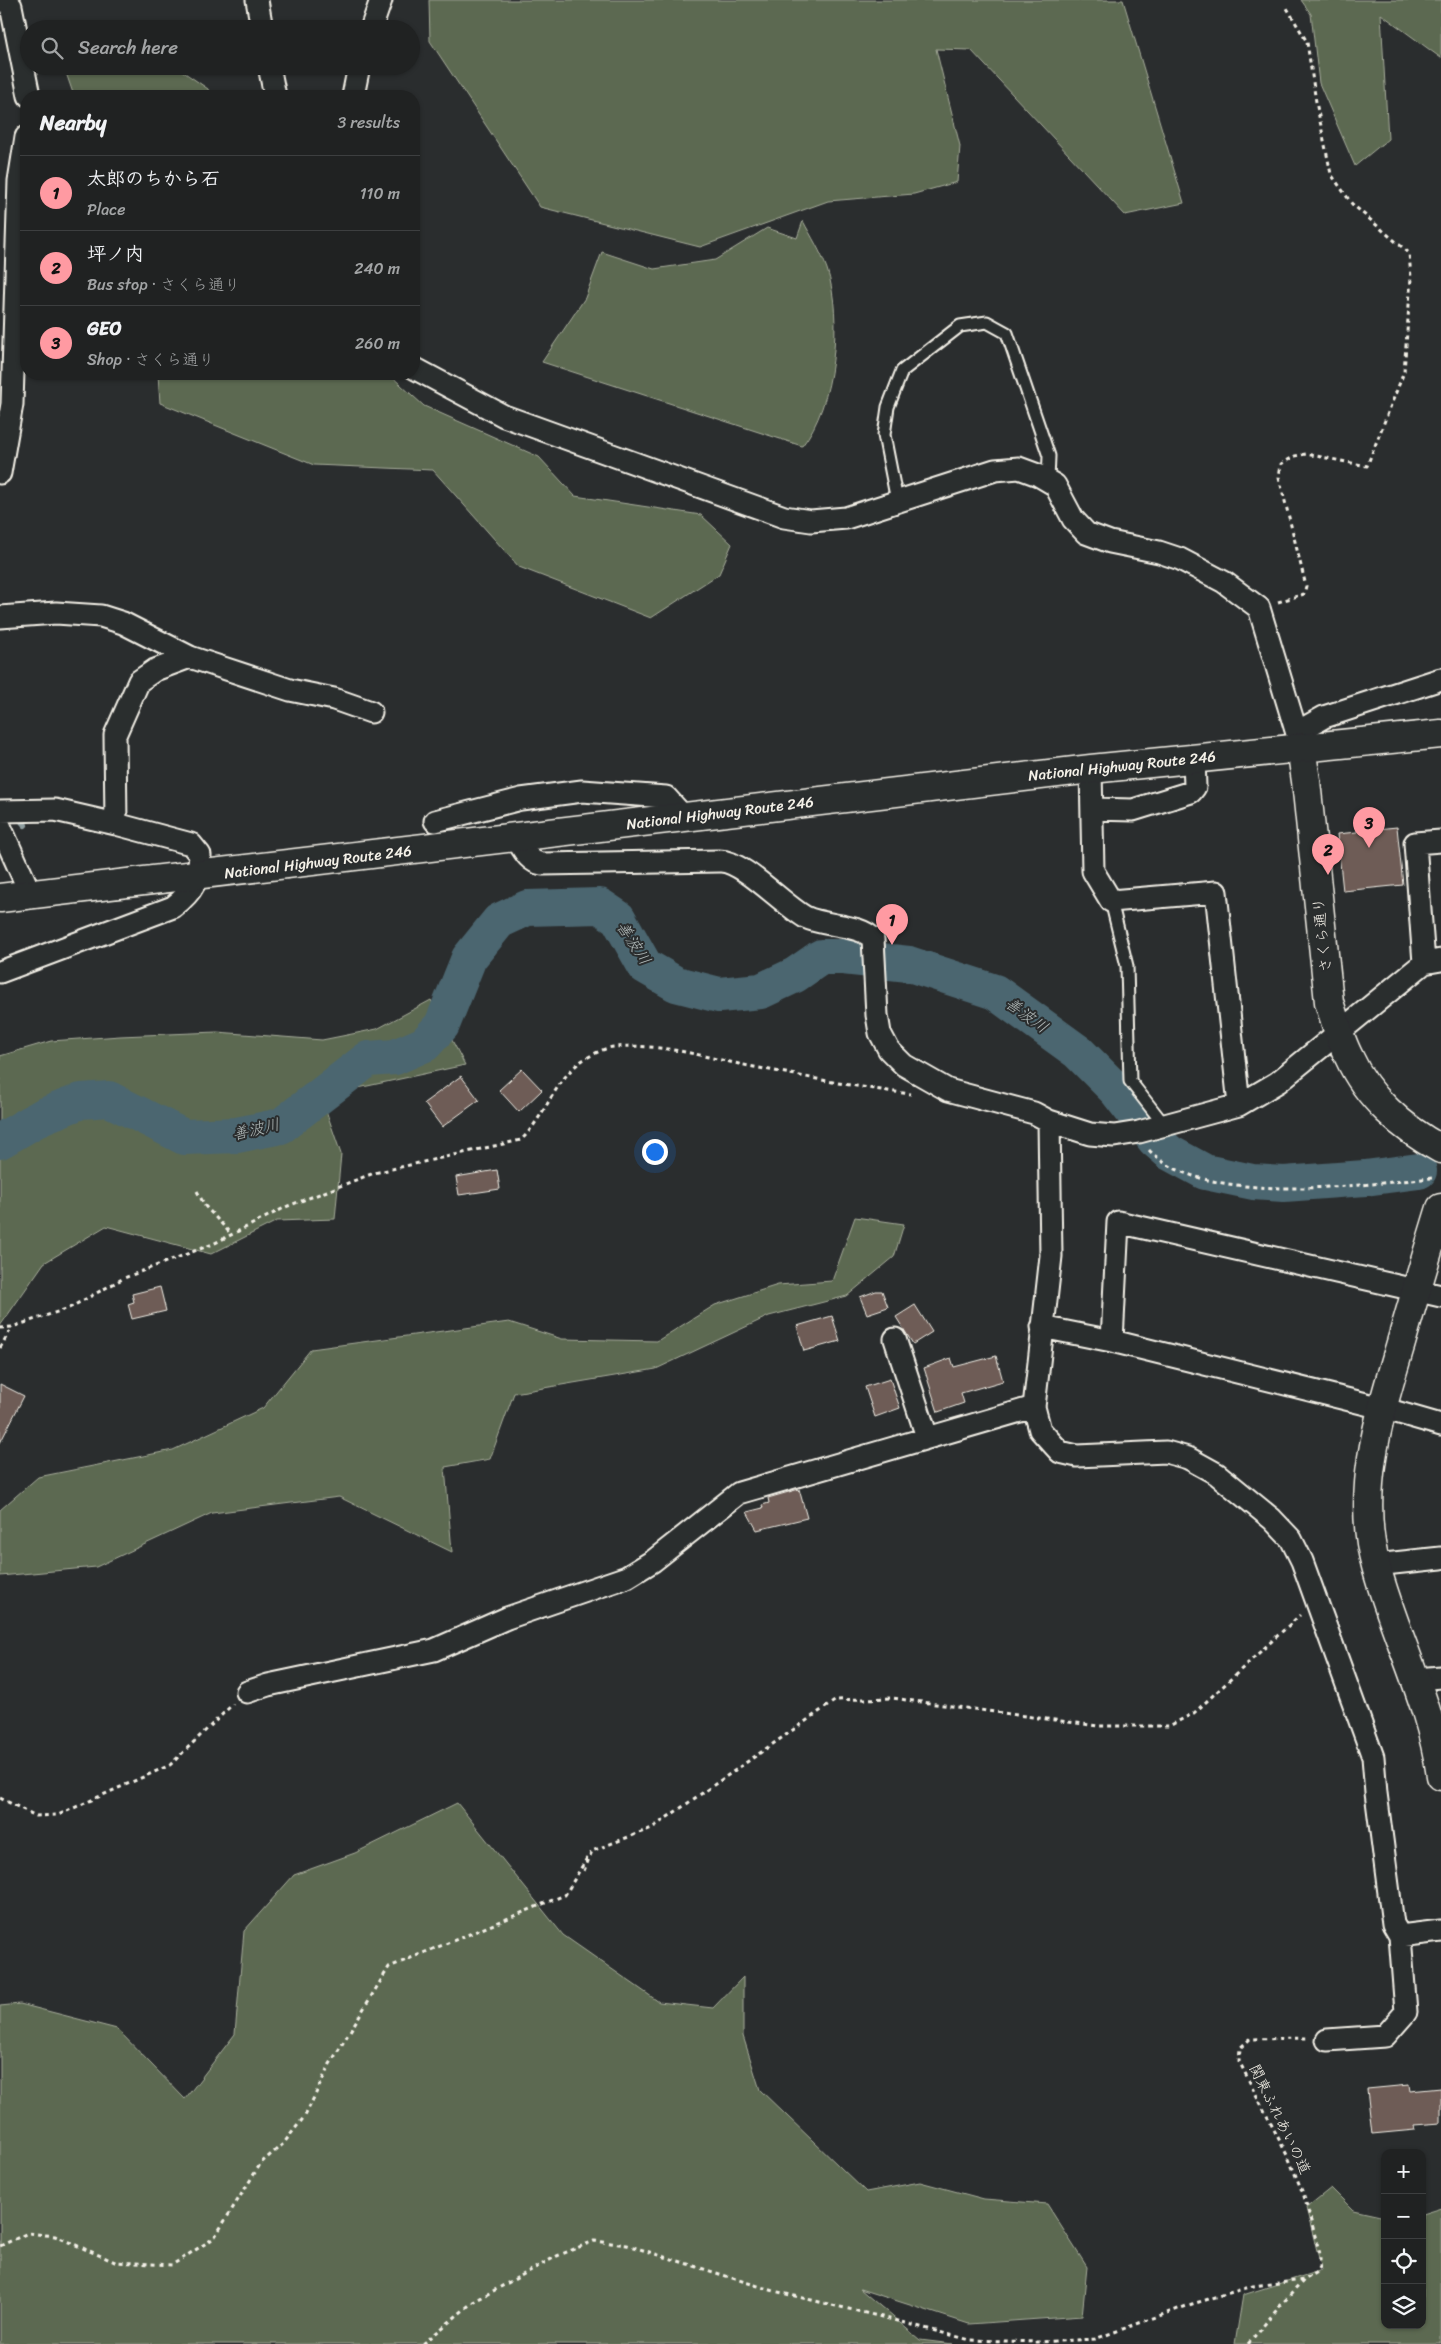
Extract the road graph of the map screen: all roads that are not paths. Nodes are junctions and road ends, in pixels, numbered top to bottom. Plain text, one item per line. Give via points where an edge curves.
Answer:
1 (4, 0) edge
2 (257, 0) edge
3 (381, 0) edge
4 (260, 20) edge
5 (374, 20) edge
6 (20, 51) edge
7 (25, 75) edge
8 (271, 75) edge
9 (357, 75) edge
10 (28, 90) edge
11 (274, 90) edge
12 (354, 90) edge
13 (20, 176) edge
14 (420, 371) edge
15 (0, 474) edge
16 (1048, 481) junction
17 (897, 501) junction
18 (0, 617) edge
19 (190, 657) junction
20 (1441, 679) edge
21 (371, 712) dead end
22 (1441, 734) edge
23 (1304, 737) junction
24 (1194, 758) junction
25 (1091, 769) junction
26 (1092, 809) junction
27 (0, 811) edge
28 (684, 817) junction
29 (435, 821) dead end
30 (116, 824) junction
31 (0, 826) edge
32 (516, 838) junction
33 (1441, 841) edge
34 (198, 876) junction
35 (31, 895) junction
36 (0, 898) edge
37 (1110, 901) junction
38 (1433, 962) edge
39 (0, 972) edge
40 (1339, 1032) junction
41 (1239, 1105) junction
42 (1049, 1121) junction
43 (1148, 1130) junction
44 (1441, 1149) edge
45 (1441, 1208) edge
46 (1429, 1294) edge
47 (1042, 1327) junction
48 (895, 1339) dead end
49 (1112, 1341) junction
50 (1034, 1407) junction
51 (1382, 1408) junction
52 (1441, 1425) edge
53 (927, 1437) junction
54 (1441, 1558) edge
55 (1375, 1565) junction
56 (1428, 1678) edge
57 (247, 1692) road end
58 (1441, 1776) edge
59 (1441, 1931) edge
60 (1400, 1936) junction
61 (1327, 2040) road end

1 - 6 street via 11,6
2 - 4 street
3 - 5 street
7 - 10 street
8 - 11 street
9 - 12 street
13 - 15 street via 12,404
14 - 17 street via 504,416 784,517 811,521 846,518
16 - 17 street via 1019,468 995,470
16 - 17 lane via 1050,456 1007,333 987,322 960,326 902,371 888,407 884,434
16 - 23 street via 1055,486 1073,519 1086,533 1180,559 1224,582 1259,608
18 - 19 street via 56,613 101,616 123,623
19 - 21 street via 290,690 334,698
19 - 30 street via 155,670 140,681 115,735
20 - 23 street via 1324,717
22 - 23 main road, National Highway Route 246
23 - 24 main road, National Highway Route 246
23 - 40 main road, さくら通り via 1330,1002
24 - 25 main road, National Highway Route 246
24 - 26 street via 1195,787 1191,792 1133,810
25 - 26 street
25 - 28 main road, National Highway Route 246
26 - 37 street via 1093,871
27 - 30 street via 55,810
28 - 29 street via 666,797 582,791 521,799
28 - 32 main road, National Highway Route 246
30 - 34 street via 191,844 200,855
31 - 35 street
32 - 34 main road, National Highway Route 246
32 - 42 street via 529,858 542,864 733,863 806,917 825,925 868,933 873,939 880,1033 889,1050 904,1065 948,1090 1034,1113
33 - 38 street via 1415,843
34 - 35 main road, National Highway Route 246
34 - 39 street via 188,896 173,907
35 - 36 main road, National Highway Route 246
37 - 41 street via 1216,892
37 - 43 lane via 1127,966 1130,1081
38 - 40 street
40 - 41 street via 1278,1082
40 - 44 main road, さくら通り via 1354,1067 1380,1103 1422,1139
41 - 43 street
42 - 43 street via 1090,1134 1114,1136
42 - 47 street via 1051,1256
45 - 46 main road
46 - 49 street via 1118,1222
46 - 51 main road
47 - 49 street
47 - 50 street
48 - 53 street
49 - 51 street
50 - 53 street
50 - 60 street via 1040,1430 1060,1452 1077,1456 1166,1452 1188,1458 1217,1474 1291,1539 1373,1757 1393,1924
51 - 52 street
51 - 55 main road via 1368,1488
53 - 57 street via 739,1493 653,1562 627,1577 507,1618 434,1650
54 - 55 street
55 - 56 main road
56 - 58 main road
59 - 60 street
60 - 61 street via 1406,2012 1385,2036

